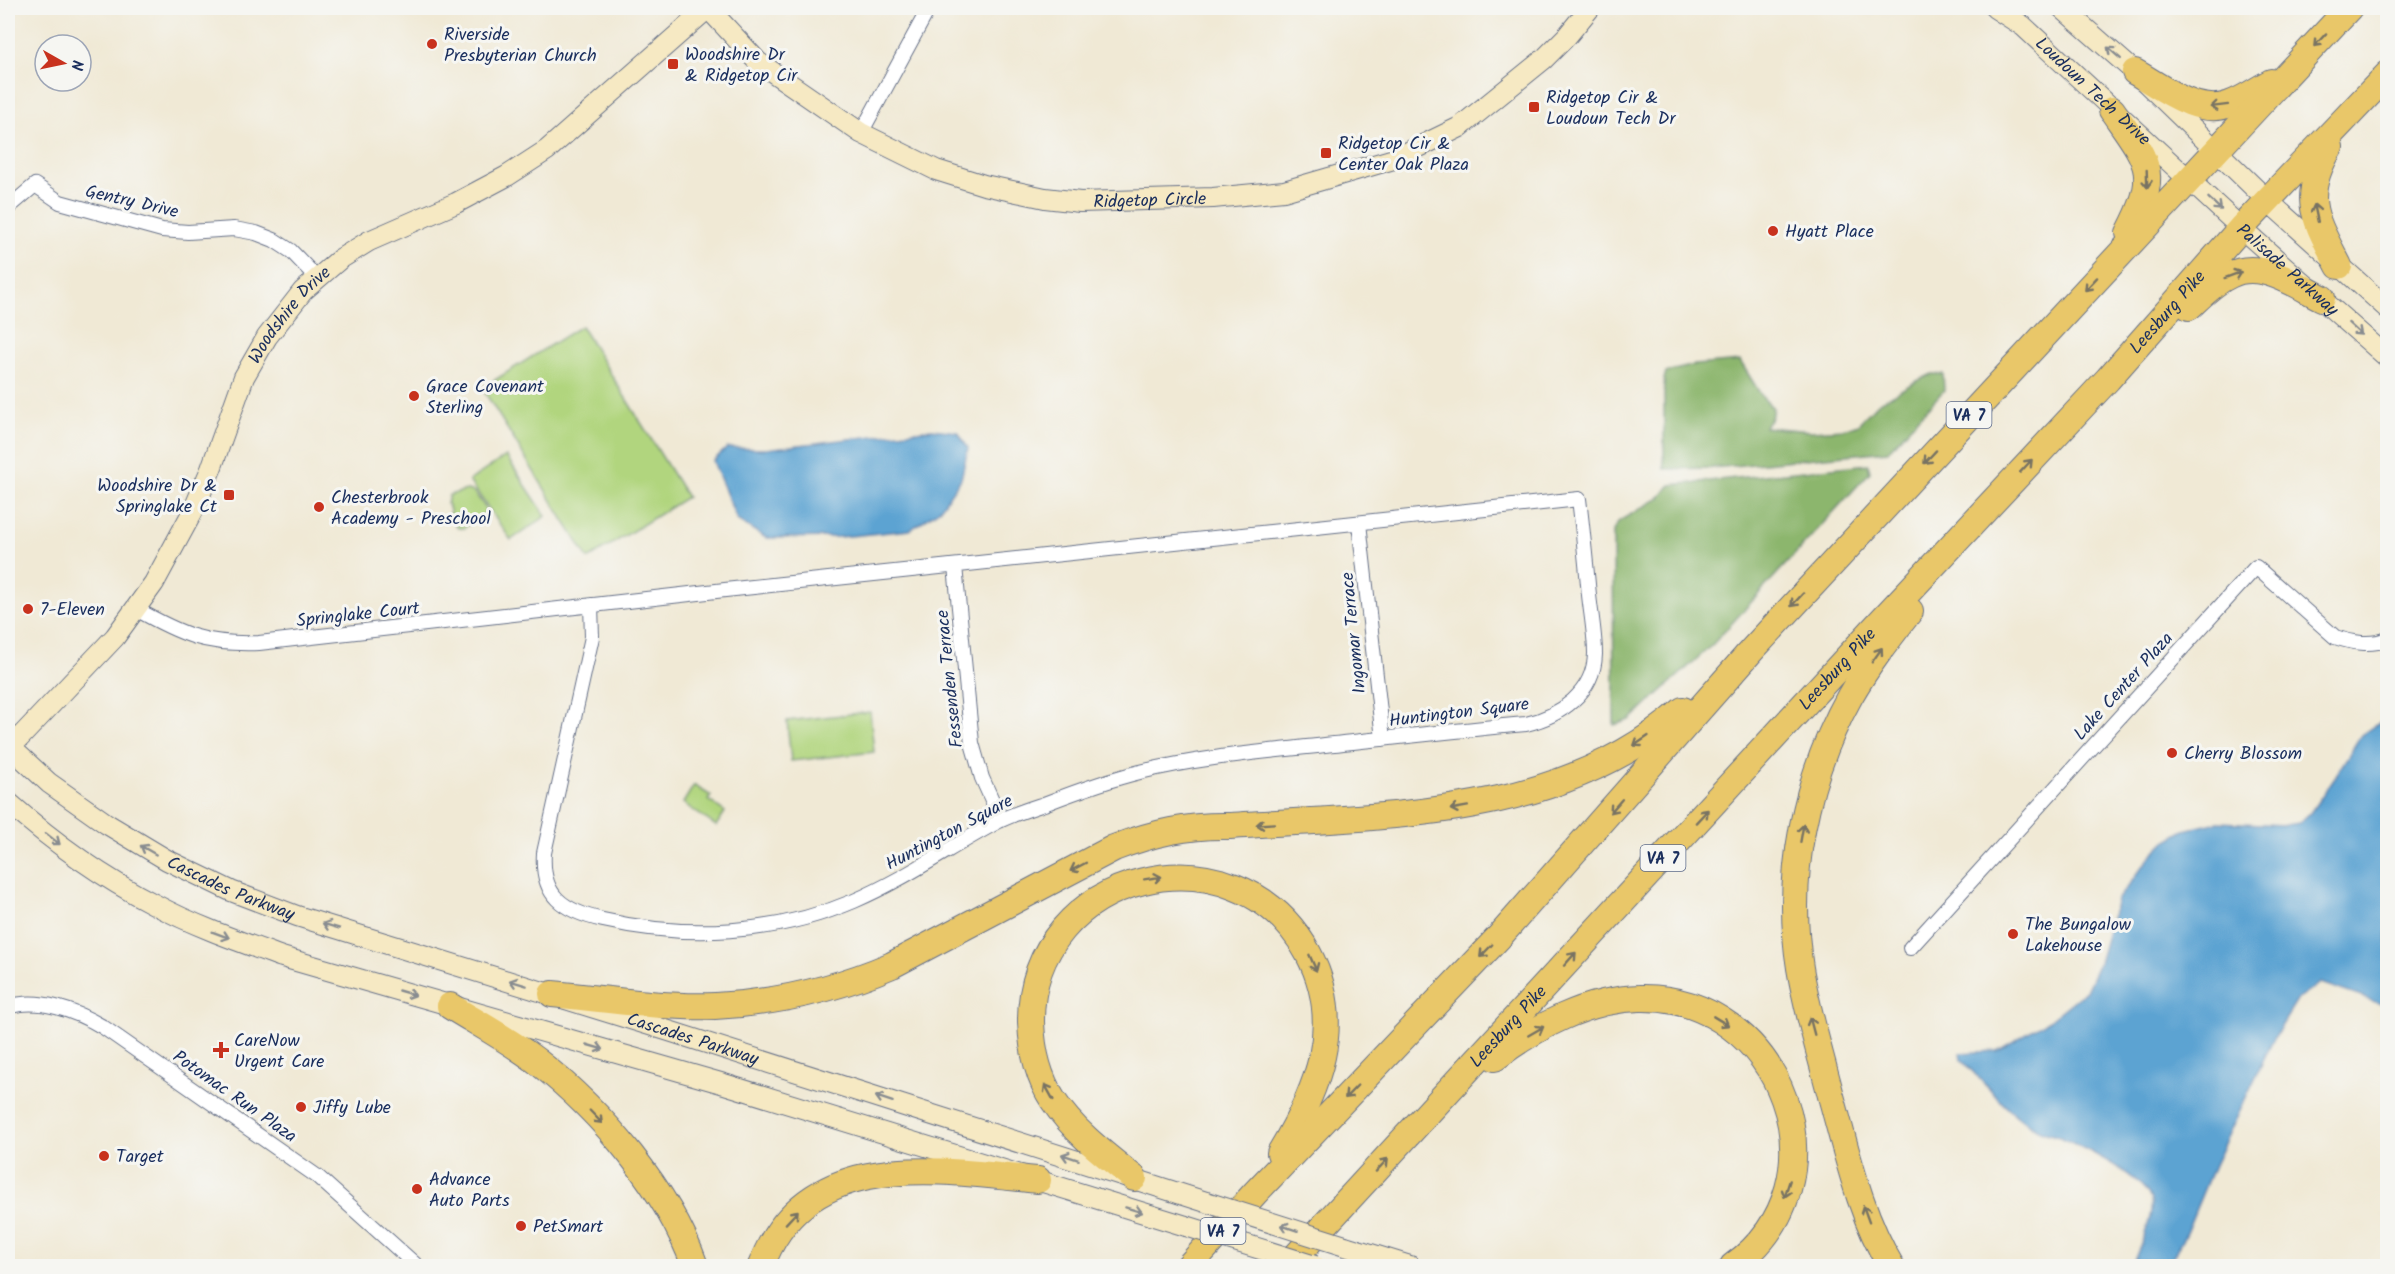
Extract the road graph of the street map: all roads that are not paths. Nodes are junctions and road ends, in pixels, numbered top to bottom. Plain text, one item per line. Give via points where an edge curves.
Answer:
1 (708, 8) edge
2 (929, 8) edge
3 (1590, 8) edge
4 (1995, 8) edge
5 (2062, 8) edge
6 (2349, 8) edge
7 (2136, 72) junction
8 (2290, 72) junction
9 (2388, 74) edge
10 (2112, 110) junction
11 (2347, 118) junction
12 (861, 133) junction
13 (2218, 151) junction
14 (2189, 180) junction
15 (2268, 201) junction
16 (8, 208) edge
17 (2241, 228) junction
18 (2117, 256) junction
19 (2338, 266) junction
20 (317, 278) junction
21 (2322, 298) junction
22 (2388, 309) edge
23 (2388, 358) edge
24 (2108, 379) junction
25 (1986, 508) junction
26 (1359, 523) junction
27 (955, 566) junction
28 (591, 605) junction
29 (136, 609) junction
30 (2388, 639) edge
31 (1750, 651) junction
32 (1383, 739) junction
33 (8, 747) edge
34 (8, 802) edge
35 (1001, 820) junction
36 (1910, 948) dead end
37 (552, 994) junction
38 (450, 1006) junction
39 (8, 1007) edge
40 (1424, 1119) junction
41 (1134, 1178) junction
42 (1038, 1180) junction
43 (1256, 1193) junction
44 (417, 1266) edge
45 (695, 1266) edge
46 (761, 1266) edge
47 (1189, 1266) edge
48 (1287, 1266) edge
49 (1315, 1266) edge
50 (1410, 1266) edge
51 (1733, 1266) edge
52 (1891, 1266) edge

1 - 12 main road, Ridgetop Circle via 758,62
1 - 20 main road, Woodshire Drive via 547,150 497,182 369,241
2 - 12 street
3 - 12 main road, Ridgetop Circle via 1544,59 1460,127 1394,159 1284,191 1135,201 1045,198 936,170
4 - 10 main road, Loudoun Tech Drive via 2023,26
7 -> 5 main road
6 -> 8 highway, VA 7
8 -> 7 highway via 2229,105 2211,107 2176,96
7 - 13 main road
8 - 13 highway, VA 7
9 - 11 highway, Leesburg Pike / VA 7
10 - 14 main road, Loudoun Tech Drive
10 -> 18 highway via 2141,152 2148,176 2140,212
11 - 15 highway, Leesburg Pike / VA 7
19 -> 11 highway via 2313,212 2313,186 2316,170
13 - 14 highway, VA 7
13 - 15 main road, Palisade Parkway
14 -> 17 main road, Palisade Parkway
14 - 18 highway, VA 7
15 - 17 highway, Leesburg Pike / VA 7
15 - 19 main road, Palisade Parkway
16 - 20 street, Gentry Drive via 35,185 60,202 162,230 234,229 256,233 291,251
17 - 21 main road, Palisade Parkway
17 - 24 highway, Leesburg Pike / VA 7
18 -> 31 highway, VA 7
19 - 22 main road, Palisade Parkway
20 - 29 main road, Woodshire Drive via 283,314 256,356 237,394 193,511 156,582
21 -> 23 main road, Palisade Parkway
24 -> 21 highway via 2231,274 2255,270 2275,274
25 -> 24 highway, Leesburg Pike / VA 7
40 -> 25 highway, Leesburg Pike / VA 7
52 -> 25 highway via 1865,1211 1806,1003 1796,921 1801,838 1820,765 1851,696 1875,657
26 - 27 street, Huntington Square
26 - 32 street, Ingomar Terrace
26 - 32 street, Huntington Square via 1580,499 1595,656 1586,685 1576,698 1547,719 1526,724
27 - 28 street, Huntington Square
27 - 35 street, Fessenden Terrace via 972,743
28 - 29 street, Springlake Court via 233,644 187,636
28 - 35 street, Huntington Square via 592,637 543,865 551,893 578,913 662,931 702,933 781,924 877,890
29 - 33 main road, Woodshire Drive via 115,637
30 - 36 street, Lake Center Plaza via 2366,644 2335,637 2256,567
31 -> 37 highway via 1669,723 1627,751 1563,780 1514,796 1440,811 1196,826 1146,836 1114,848 892,965 826,989 716,1006
31 -> 43 highway, VA 7 via 1499,937
32 - 35 street, Huntington Square via 1191,761 1098,784
37 -> 33 main road, Cascades Parkway via 297,916 198,877 136,843 78,804
34 -> 38 main road, Cascades Parkway via 91,866 183,919 282,957
41 -> 37 main road, Cascades Parkway
38 -> 42 main road, Cascades Parkway via 721,1083
38 -> 45 highway via 537,1061 599,1120 672,1215
39 - 44 street, Potomac Run Plaza via 46,1005 78,1014 103,1027 318,1177
48 -> 40 highway, Leesburg Pike / VA 7
40 -> 51 highway via 1512,1046 1537,1029 1564,1018 1640,998 1674,1002 1705,1012 1738,1032 1767,1064 1782,1091 1793,1130 1788,1189 1776,1217 1758,1244
41 -> 43 highway via 1083,1135 1052,1098 1034,1050 1033,999 1050,951 1070,923 1089,906 1110,892 1142,880 1193,876 1227,883 1271,908 1305,947 1323,994 1324,1053 1317,1079 1295,1127
50 -> 41 main road, Cascades Parkway, bridge
46 -> 42 highway via 779,1233 802,1207 830,1188 862,1176 934,1169
42 -> 49 main road, Cascades Parkway, bridge
43 - 47 highway, VA 7

